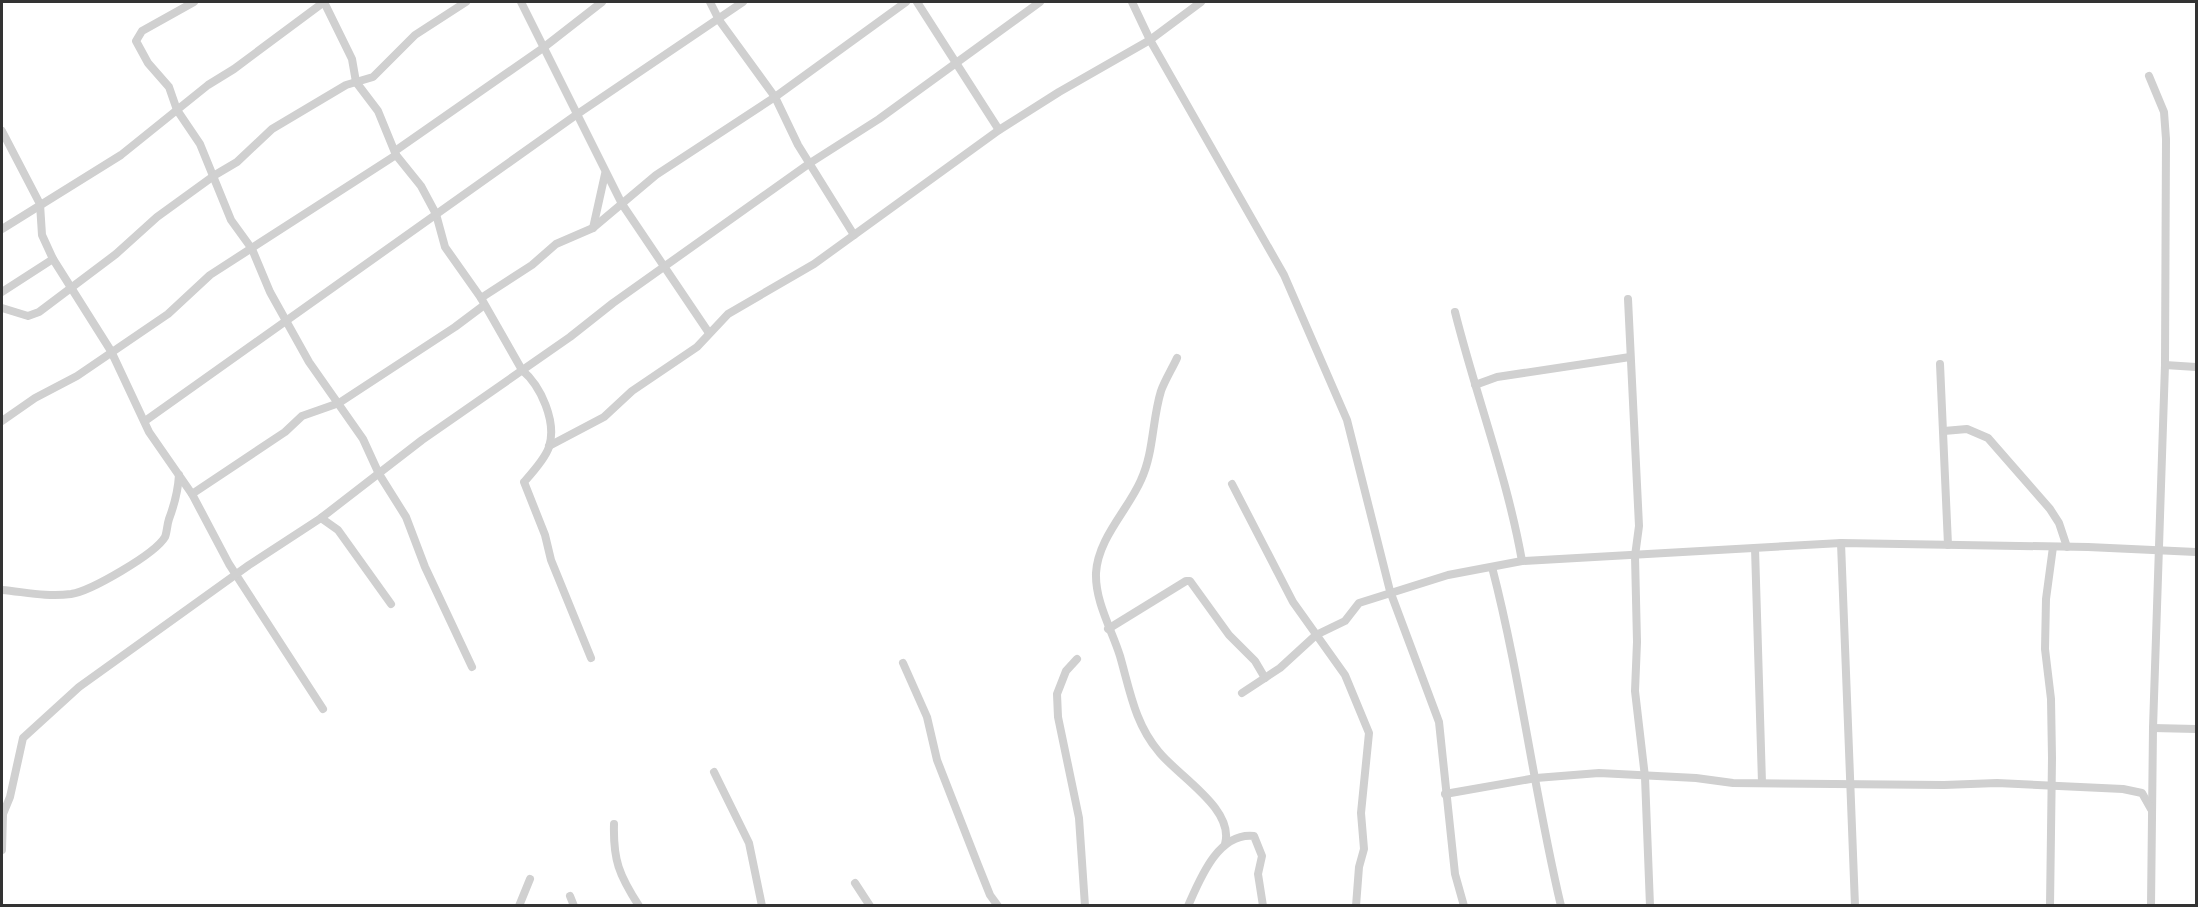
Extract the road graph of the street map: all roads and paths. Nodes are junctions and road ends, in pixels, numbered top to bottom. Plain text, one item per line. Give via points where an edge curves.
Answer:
1 (194, 2) edge
2 (324, 2) edge
3 (466, 2) edge
4 (521, 2) edge
5 (602, 2) edge
6 (710, 2) edge
7 (743, 2) edge
8 (906, 2) edge
9 (917, 2) edge
10 (1040, 2) edge
11 (1132, 2) edge
12 (1201, 2) edge
13 (719, 20) junction
14 (1150, 40) junction
15 (543, 48) junction
16 (956, 64) junction
17 (2150, 76) dead end
18 (356, 82) junction
19 (775, 97) junction
20 (177, 110) junction
21 (576, 115) junction
22 (999, 130) junction
23 (2, 131) edge
24 (395, 153) junction
25 (810, 164) junction
26 (605, 174) junction
27 (214, 175) junction
28 (40, 204) junction
29 (622, 204) junction
30 (436, 214) junction
31 (593, 228) junction
32 (2, 229) edge
33 (854, 235) junction
34 (252, 249) junction
35 (53, 259) junction
36 (665, 267) junction
37 (72, 288) junction
38 (2, 292) edge
39 (1628, 299) dead end
40 (482, 302) junction
41 (2, 308) edge
42 (1455, 312) dead end
43 (286, 320) junction
44 (709, 333) junction
45 (111, 351) junction
46 (1630, 357) junction
47 (1177, 358) dead end
48 (1940, 364) dead end
49 (2165, 365) junction
50 (2196, 367) edge
51 (522, 370) junction
52 (1475, 385) junction
53 (339, 403) junction
54 (2, 420) edge
55 (145, 422) junction
56 (1944, 431) junction
57 (549, 446) junction
58 (379, 474) junction
59 (179, 475) junction
60 (1232, 484) dead end
61 (192, 494) junction
62 (321, 518) junction
63 (1841, 543) junction
64 (1948, 545) junction
65 (2053, 547) junction
66 (2067, 547) junction
67 (1755, 548) junction
68 (2159, 551) junction
69 (2196, 552) edge
70 (1635, 556) junction
71 (1522, 561) junction
72 (1492, 567) junction
73 (236, 575) junction
74 (2, 590) edge
75 (1390, 591) junction
76 (391, 604) dead end
77 (1108, 629) junction
78 (1316, 635) junction
79 (591, 658) dead end
80 (1077, 659) dead end
81 (903, 663) dead end
82 (472, 667) dead end
83 (1265, 678) junction
84 (1242, 693) dead end
85 (323, 709) dead end
86 (2153, 729) junction
87 (2196, 729) edge
88 (714, 772) dead end
89 (1645, 777) junction
90 (1536, 778) junction
91 (1762, 783) junction
92 (1851, 783) junction
93 (2050, 785) junction
94 (1445, 795) junction
95 (2152, 810) junction
96 (614, 824) dead end
97 (1225, 844) junction
98 (2, 850) edge
99 (530, 879) dead end
100 (855, 883) dead end
101 (570, 896) dead end
102 (2152, 905) edge
103 (519, 906) edge
104 (573, 906) edge
105 (639, 906) edge
106 (762, 906) edge
107 (870, 906) edge
108 (998, 906) edge
109 (1085, 906) edge
110 (1188, 906) edge
111 (1263, 906) edge
112 (1356, 906) edge
113 (1464, 906) edge
114 (1561, 906) edge
115 (1650, 906) edge
116 (1855, 906) edge
117 (2050, 906) edge

1 - 20 street via 137,35 136,41 148,63 169,87
2 - 18 street via 352,59
2 - 20 street
3 - 18 street via 415,35 373,77
4 - 15 street
5 - 15 street
6 - 13 street
7 - 13 street
8 - 19 street
9 - 16 street
10 - 16 street
11 - 14 street
12 - 14 street
13 - 19 street
13 - 21 street
14 - 22 street
14 - 75 street via 1284,275 1347,420
15 - 21 street
15 - 24 street
16 - 22 street
16 - 25 street
17 - 49 street via 2164,112 2166,139
18 - 24 street via 378,111
18 - 27 street via 273,129 237,162
19 - 25 street
19 - 29 street via 656,175
20 - 27 street via 200,144
20 - 28 street via 121,155
21 - 26 street
21 - 30 street
22 - 33 street
23 - 28 street
24 - 30 street via 421,186
24 - 34 street
25 - 33 street
25 - 36 street
26 - 29 street
26 - 31 street
27 - 34 street via 231,220
27 - 37 street
28 - 32 street
28 - 35 street via 42,235
29 - 31 street
29 - 36 street
30 - 40 street via 445,247
30 - 43 street
31 - 40 street via 556,244
33 - 44 street via 814,264 728,314
34 - 43 street
34 - 45 street via 210,275 168,314
35 - 37 street
35 - 38 street
36 - 44 street
36 - 51 street
37 - 41 street via 28,316
37 - 45 street
39 - 46 street
40 - 51 street
40 - 53 street via 455,327
42 - 52 street
43 - 53 street via 320,381
43 - 55 street
44 - 57 street via 697,347 632,391 604,417
45 - 54 street
45 - 55 street
46 - 52 street via 1497,377
46 - 70 street via 1639,526
47 - 77 street via 1162,390 1141,480 1103,546 1096,574
48 - 56 street
49 - 50 street
49 - 68 street
51 - 57 street via 546,400
51 - 58 street
52 - 71 street via 1514,513
53 - 58 street via 363,439
53 - 61 street via 302,416 285,432
55 - 59 street
56 - 64 street
56 - 66 street via 1967,429 1988,438 2050,509 2060,523
57 - 79 street via 524,482
58 - 62 street
58 - 82 street via 406,517
59 - 61 street
59 - 74 street via 178,500 165,536 156,548 102,584 73,594 39,596
60 - 78 street via 1293,602
61 - 73 street
62 - 73 street
62 - 76 street via 338,530
63 - 64 street
63 - 67 street
63 - 92 street
64 - 65 street
65 - 66 street
65 - 93 street via 2045,650 2051,699
66 - 68 street
67 - 70 street
67 - 91 street
68 - 69 street
68 - 86 street
70 - 71 street
70 - 89 street via 1635,691
71 - 72 street
72 - 75 street
72 - 90 street via 1509,631
73 - 85 street
73 - 98 street via 79,687 23,738 3,814
75 - 78 street via 1359,603 1345,621
75 - 94 street via 1438,722
77 - 83 street via 1190,581
77 - 97 street via 1143,729 1159,753 1215,806 1227,837
78 - 83 street
78 - 112 street via 1345,675 1369,733 1361,813 1364,849
80 - 109 street via 1066,672 1057,694 1058,717 1079,818
81 - 108 street via 927,717 937,760 990,896
83 - 84 street
86 - 87 street
86 - 95 street
88 - 106 street via 749,843
89 - 90 street via 1599,773
89 - 91 street
89 - 115 street
90 - 94 street
90 - 114 street
91 - 92 street
92 - 93 street
92 - 116 street
93 - 95 street via 2137,790
93 - 117 street
94 - 113 street via 1455,874
95 - 102 street
96 - 105 street via 615,861
97 - 110 street
97 - 111 street via 1246,835 1254,836 1258,842
99 - 103 street
100 - 107 street
101 - 104 street

